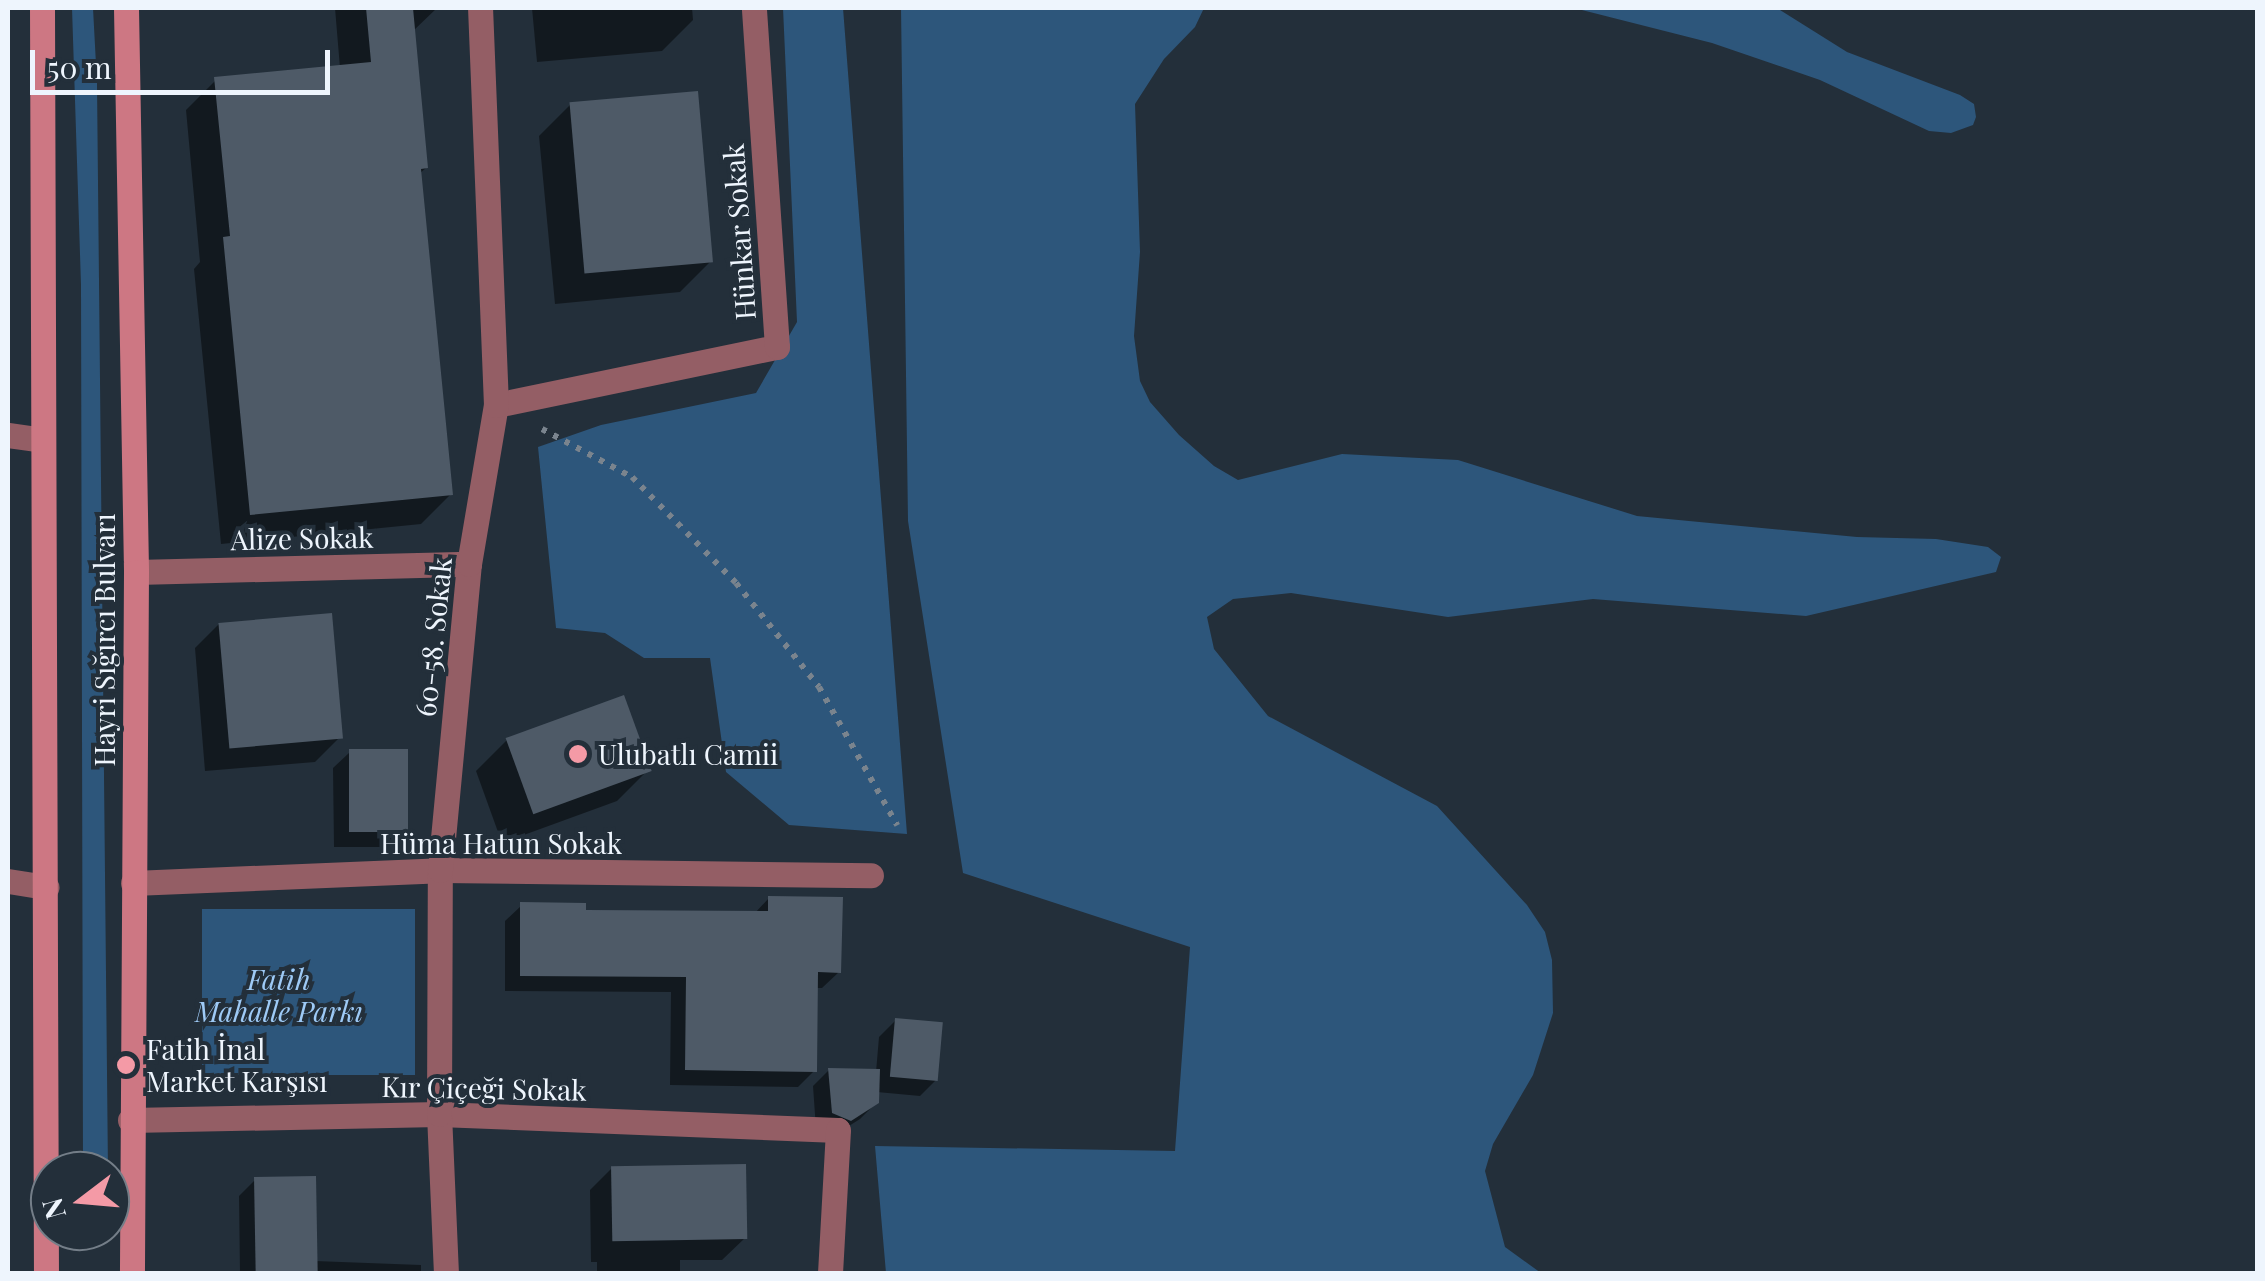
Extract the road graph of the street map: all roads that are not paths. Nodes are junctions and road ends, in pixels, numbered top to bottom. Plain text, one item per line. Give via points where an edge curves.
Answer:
1 (42, 8) edge
2 (126, 8) edge
3 (480, 8) edge
4 (754, 8) edge
5 (496, 405) junction
6 (8, 435) edge
7 (43, 440) junction
8 (469, 564) junction
9 (136, 572) junction
10 (440, 870) junction
11 (871, 875) dead end
12 (8, 881) edge
13 (133, 884) junction
14 (48, 887) junction
15 (440, 1114) junction
16 (130, 1120) junction
17 (46, 1274) edge
18 (132, 1274) edge
19 (446, 1274) edge
20 (830, 1274) edge

1 - 7 street, Hayri Sığırcı Bulvarı
2 - 9 street, Hayri Sığırcı Bulvarı
3 - 5 street, 60-58. Sokak
4 - 5 street, Hünkar Sokak via 777,346
5 - 8 street, 60-58. Sokak
6 - 7 street
7 - 14 street, Hayri Sığırcı Bulvarı
8 - 9 street, Alize Sokak
8 - 10 street, 60-58. Sokak
9 - 13 street, Hayri Sığırcı Bulvarı
10 - 11 street, Hüma Hatun Sokak
10 - 13 street, Hüma Hatun Sokak
10 - 15 street, 60-58. Sokak
12 - 14 street
13 - 16 street, Hayri Sığırcı Bulvarı
14 - 17 street, Hayri Sığırcı Bulvarı
15 - 16 street, Kır Çiçeği Sokak
15 - 19 street, 60-58. Sokak
15 - 20 street, Kır Çiçeği Sokak via 838,1130
16 - 18 street, Hayri Sığırcı Bulvarı

